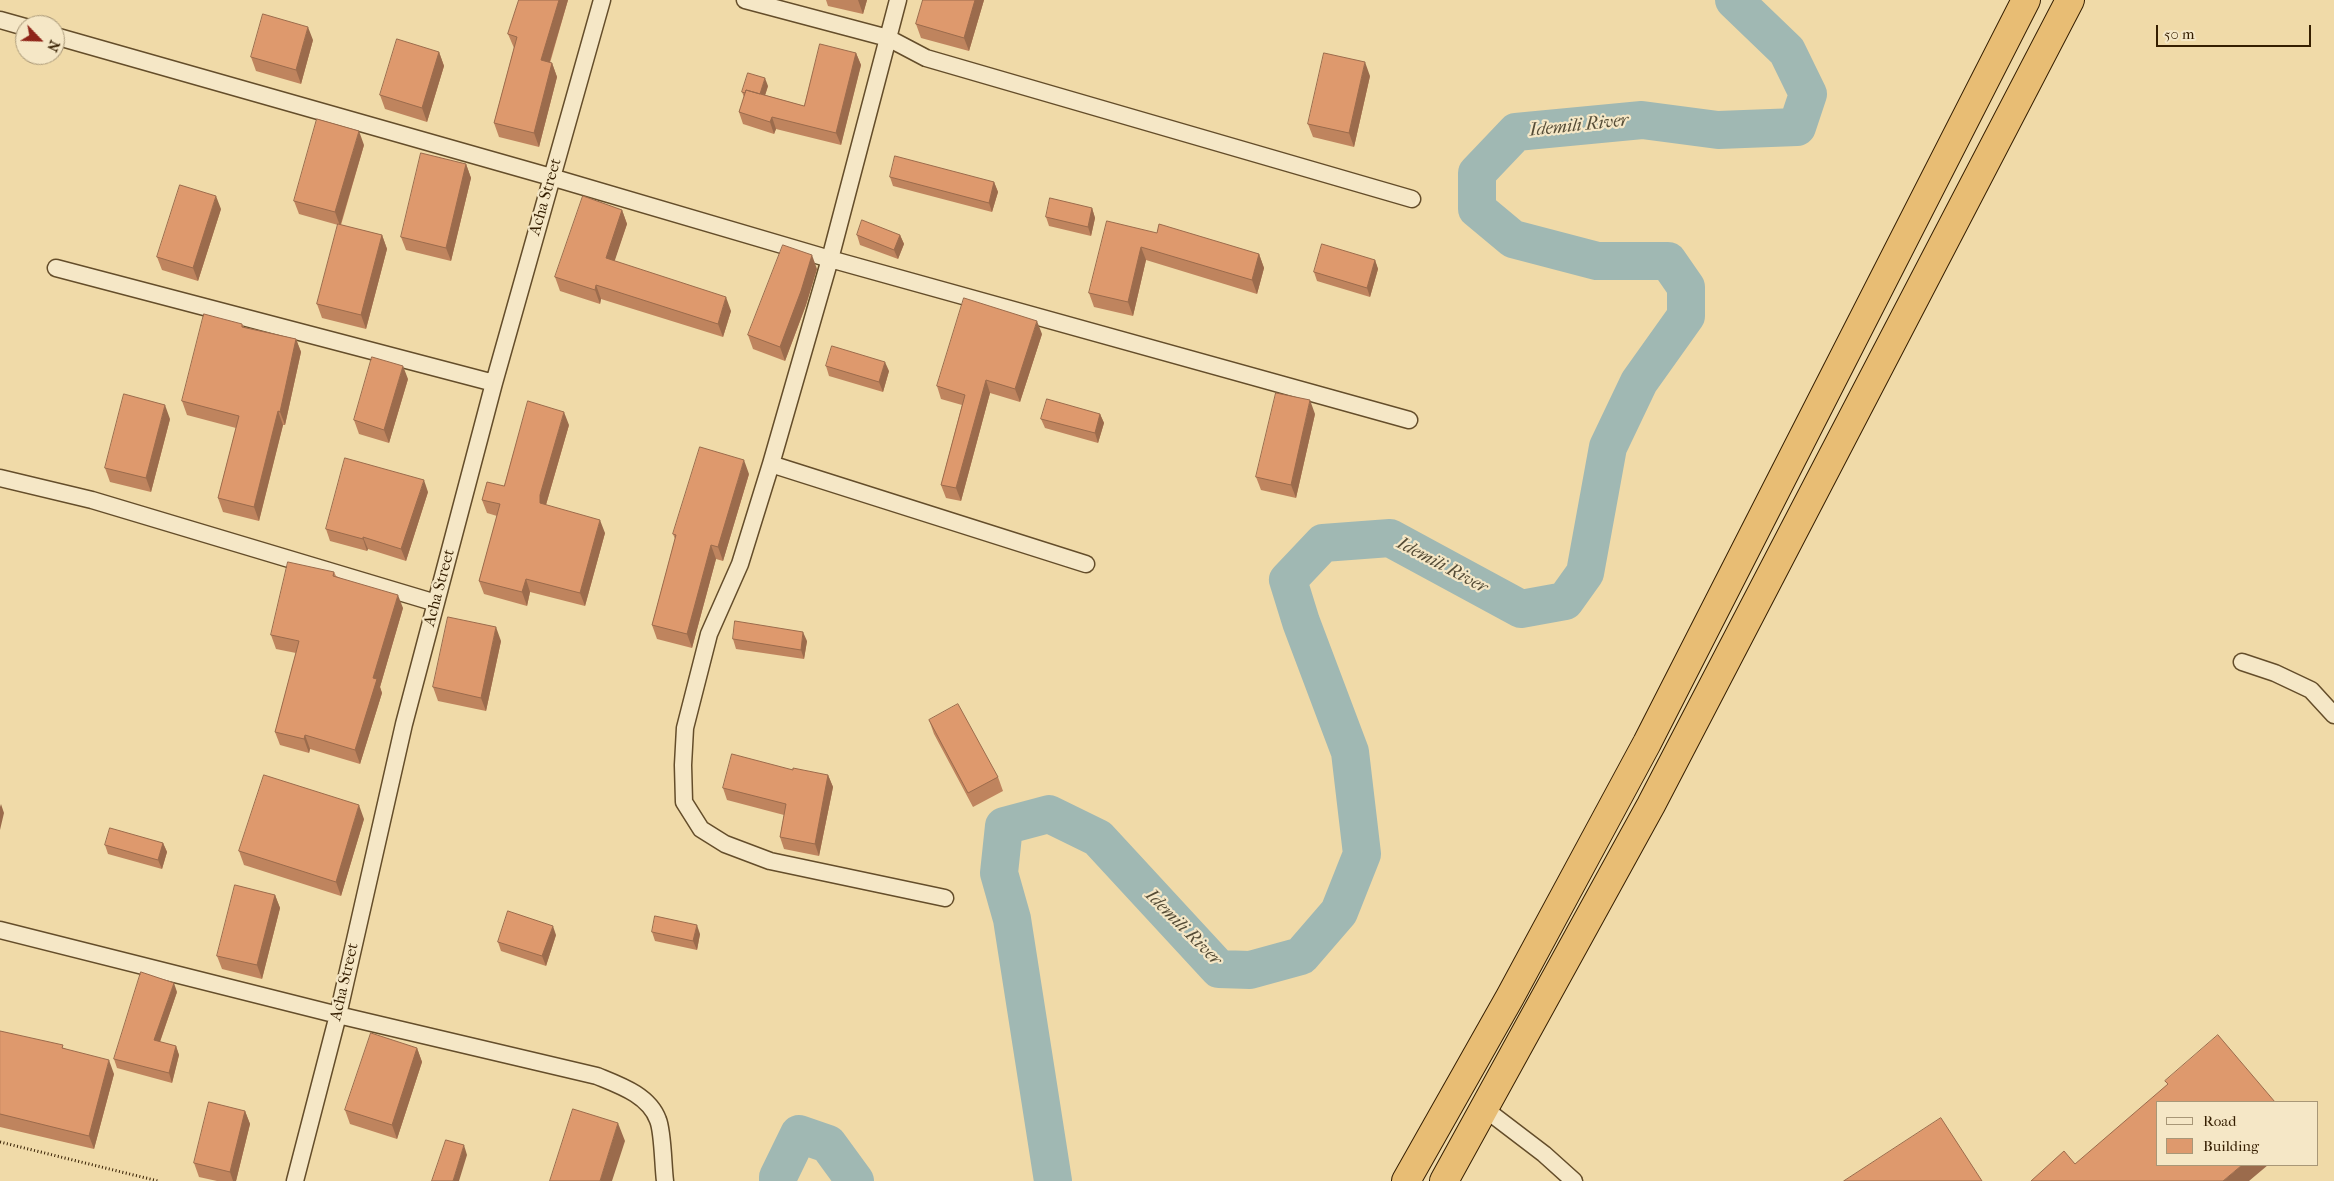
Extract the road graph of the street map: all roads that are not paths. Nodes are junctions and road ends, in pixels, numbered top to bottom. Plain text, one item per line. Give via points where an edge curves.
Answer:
1 (602, 0) edge
2 (745, 0) edge
3 (898, 0) edge
4 (2026, 0) edge
5 (2070, 0) edge
6 (0, 20) edge
7 (15, 24) edge
8 (888, 38) junction
9 (65, 39) edge
10 (552, 177) junction
11 (1412, 199) dead end
12 (830, 259) junction
13 (56, 268) dead end
14 (494, 383) junction
15 (1409, 420) dead end
16 (771, 464) junction
17 (0, 478) edge
18 (1086, 564) dead end
19 (436, 603) junction
20 (2242, 662) dead end
21 (2334, 715) edge
22 (944, 898) dead end
23 (0, 930) edge
24 (338, 1015) junction
25 (1485, 1110) junction
26 (295, 1181) edge
27 (665, 1181) edge
28 (1406, 1181) edge
29 (1444, 1181) edge
30 (1574, 1181) edge

1 - 10 street, Acha Street
2 - 8 street
3 - 8 street
4 - 28 highway via 1648,743 1510,998
5 - 25 highway via 1655,797
6 - 7 street
8 - 11 street via 926,58
8 - 12 street
9 - 10 street
10 - 12 street
10 - 14 street, Acha Street
12 - 15 street
12 - 16 street
13 - 14 street
14 - 19 street, Acha Street
16 - 18 street
16 - 22 street via 740,564 708,634 685,728 684,802 700,829 725,844 770,861
17 - 19 street via 92,500
19 - 24 street, Acha Street via 404,724
20 - 21 street via 2276,672 2311,690
23 - 24 street
24 - 26 street, Acha Street
24 - 27 street via 597,1076 629,1090 649,1105 659,1120
25 - 29 highway
25 - 30 street

